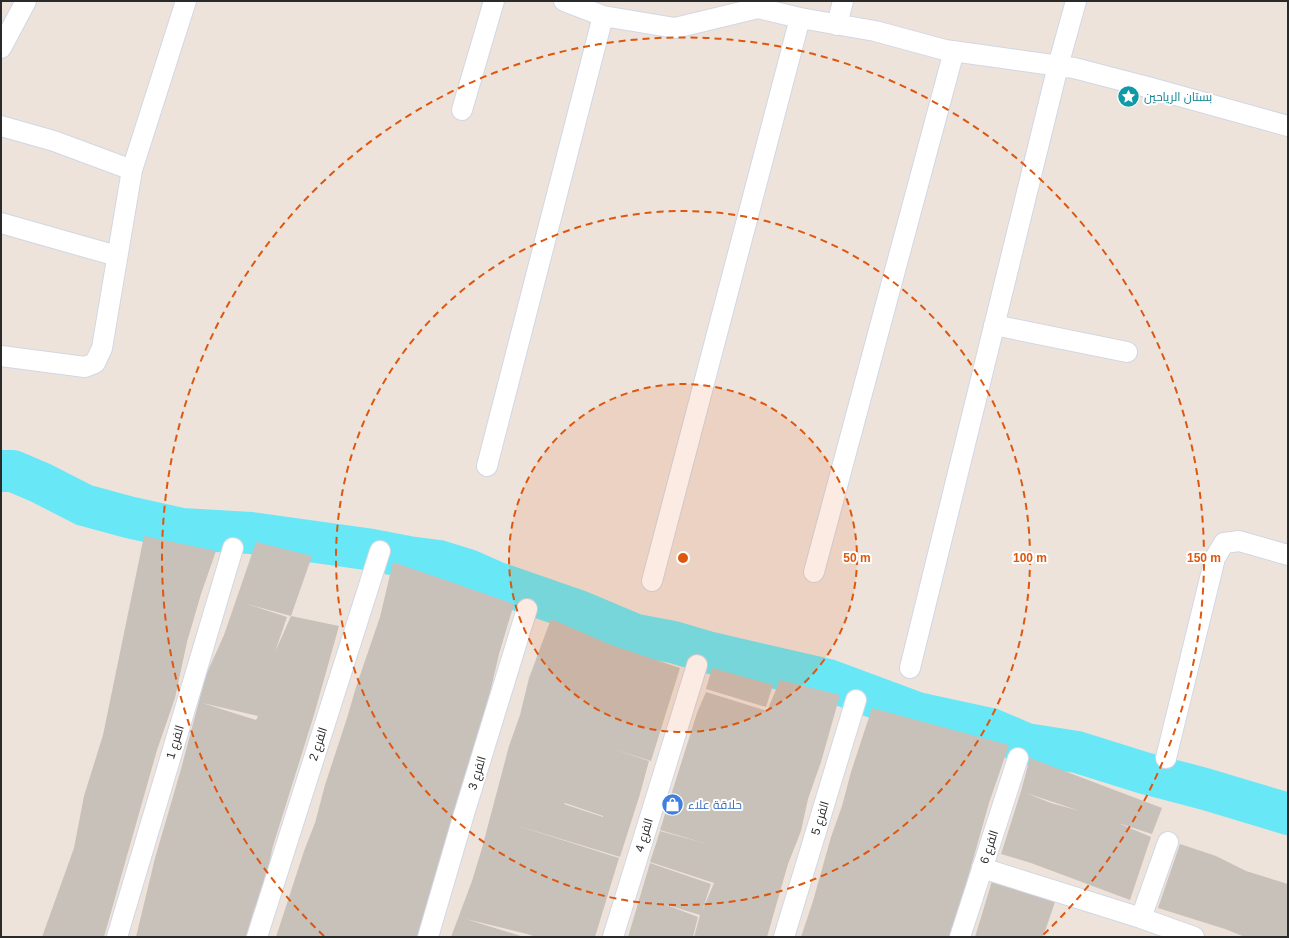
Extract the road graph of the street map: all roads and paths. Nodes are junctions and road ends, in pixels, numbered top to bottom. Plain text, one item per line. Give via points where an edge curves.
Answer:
1 (26, 1) edge
2 (186, 1) edge
3 (494, 1) edge
4 (564, 1) edge
5 (842, 1) edge
6 (1076, 1) edge
7 (759, 5) edge
8 (603, 16) junction
9 (800, 18) junction
10 (837, 24) junction
11 (1, 48) edge
12 (954, 51) junction
13 (1058, 66) junction
14 (462, 110) dead end
15 (1, 126) edge
16 (1288, 126) edge
17 (132, 170) junction
18 (1, 223) edge
19 (117, 256) junction
20 (994, 324) junction
21 (1127, 352) dead end
22 (1, 356) edge
23 (487, 466) dead end
24 (233, 548) dead end
25 (380, 551) dead end
26 (1288, 555) edge
27 (814, 572) dead end
28 (652, 580) dead end
29 (527, 609) dead end
30 (697, 665) dead end
31 (910, 668) dead end
32 (856, 700) dead end
33 (1018, 758) dead end
34 (1166, 758) dead end
35 (1168, 842) dead end
36 (982, 868) junction
37 (1141, 918) junction
38 (116, 937) edge
39 (257, 937) edge
40 (428, 937) edge
41 (613, 937) edge
42 (784, 937) edge
43 (960, 937) edge
44 (1194, 937) edge

1 - 11 street
2 - 17 street
3 - 14 street
4 - 8 street
5 - 10 street
6 - 13 street
7 - 8 street via 675,28
7 - 9 street
8 - 23 street
9 - 10 street
9 - 28 street
10 - 12 street
12 - 13 street
12 - 27 street
13 - 16 street via 1151,88
13 - 20 street
15 - 17 street via 54,141
17 - 19 street
18 - 19 street
19 - 22 street via 102,348 95,363 85,367
20 - 21 street
20 - 31 street
24 - 38 street, الفرع 1
25 - 39 street, الفرع 2
26 - 34 street via 1239,541 1224,543 1215,558
29 - 40 street, الفرع 3
30 - 41 street, الفرع 4
32 - 42 street, الفرع 5
33 - 36 street, الفرع 6
35 - 37 street
36 - 37 street
36 - 43 street, الفرع 6
37 - 44 street

